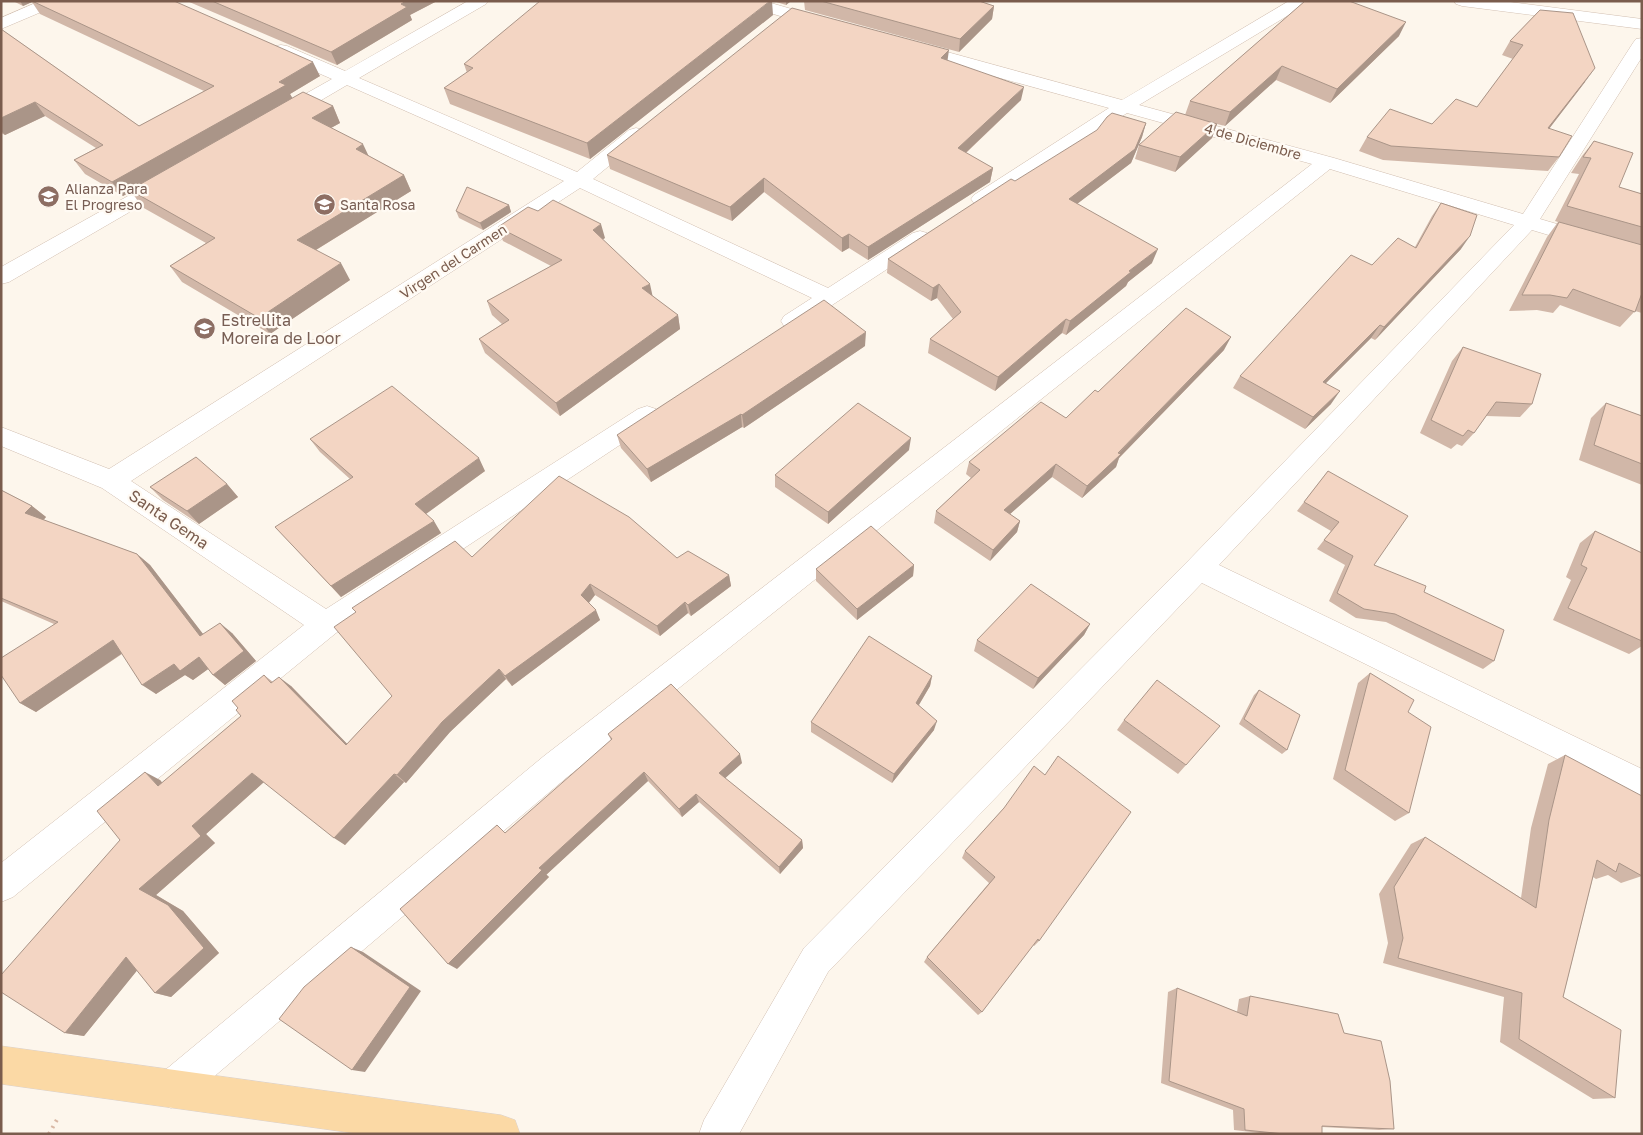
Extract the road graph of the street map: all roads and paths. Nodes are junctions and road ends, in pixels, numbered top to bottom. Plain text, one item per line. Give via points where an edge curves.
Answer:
1 (54, 1) edge
2 (480, 1) edge
3 (746, 1) edge
4 (804, 1) edge
5 (1301, 1) edge
6 (1462, 1) edge
7 (779, 20) junction
8 (1, 24) edge
9 (1642, 24) edge
10 (834, 26) edge
11 (890, 42) edge
12 (1642, 43) edge
13 (266, 44) edge
14 (346, 78) junction
15 (1126, 105) junction
16 (268, 123) edge
17 (649, 124) edge
18 (1327, 162) junction
19 (182, 173) edge
20 (579, 180) junction
21 (961, 212) edge
22 (1528, 222) junction
23 (936, 228) edge
24 (1642, 256) edge
25 (1, 277) edge
26 (829, 297) junction
27 (770, 335) edge
28 (670, 401) edge
29 (1, 436) edge
30 (111, 481) junction
31 (1199, 568) junction
32 (326, 624) junction
33 (1642, 786) edge
34 (1, 885) edge
35 (1, 1065) edge
36 (172, 1089) junction
37 (501, 1134) edge
38 (718, 1134) edge

1 - 8 street
2 - 14 street
3 - 7 street
4 - 7 street
5 - 15 street
6 - 9 street
7 - 10 street
11 - 15 street, 4 de Diciembre
12 - 22 street
13 - 14 street
14 - 16 street
14 - 20 street
15 - 18 street, 4 de Diciembre
15 - 21 street
17 - 20 street, Virgen del Carmen
18 - 22 street, 4 de Diciembre
18 - 36 street via 555,767
19 - 25 street
20 - 26 street
20 - 30 street, Virgen del Carmen
22 - 24 street, 4 de Diciembre
22 - 31 street
23 - 26 street
26 - 27 street
28 - 32 street
29 - 30 street, Santa Gema
30 - 32 street, Santa Gema
31 - 33 street
31 - 38 street via 816,960
32 - 34 street
35 - 36 main road
36 - 37 main road

